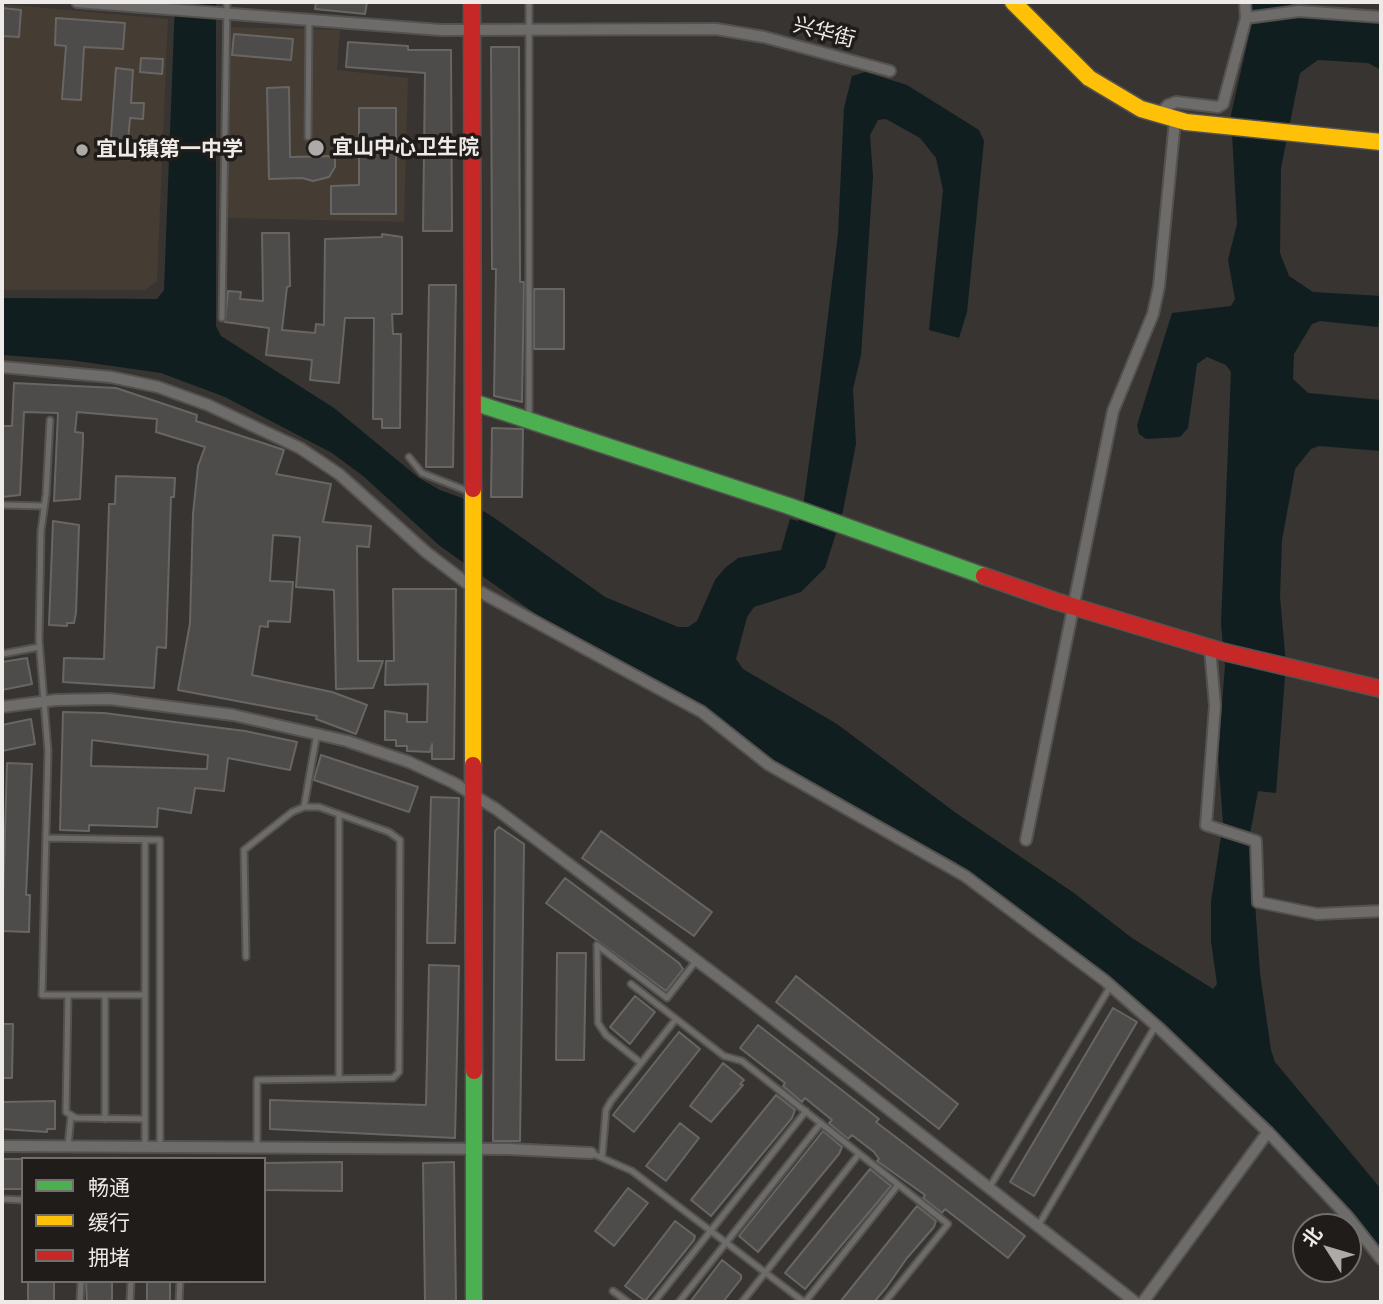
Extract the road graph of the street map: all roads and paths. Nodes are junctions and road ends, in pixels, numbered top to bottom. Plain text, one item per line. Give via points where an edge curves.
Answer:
1 (77, 2) edge
2 (472, 2) edge
3 (529, 2) edge
4 (1013, 2) edge
5 (1245, 2) edge
6 (225, 9) edge
7 (1381, 9) edge
8 (1381, 17) edge
9 (1246, 18) junction
10 (309, 20) junction
11 (529, 31) junction
12 (472, 32) junction
13 (890, 71) dead end
14 (1167, 118) junction
15 (308, 137) dead end
16 (1381, 142) edge
17 (222, 318) dead end
18 (2, 367) edge
19 (473, 402) junction
20 (50, 419) dead end
21 (529, 420) junction
22 (409, 457) dead end
23 (473, 498) junction
24 (2, 505) edge
25 (43, 506) junction
26 (473, 580) junction
27 (1072, 606) junction
28 (39, 647) junction
29 (1217, 650) junction
30 (2, 653) edge
31 (1381, 689) edge
32 (45, 701) junction
33 (2, 707) edge
34 (317, 733) junction
35 (473, 795) junction
36 (304, 807) junction
37 (340, 814) junction
38 (46, 838) junction
39 (145, 840) junction
40 (1026, 840) dead end
41 (1381, 911) edge
42 (246, 957) dead end
43 (696, 961) junction
44 (631, 984) dead end
45 (1111, 986) junction
46 (68, 995) junction
47 (105, 995) junction
48 (145, 995) junction
49 (676, 1019) junction
50 (1156, 1025) junction
51 (641, 1063) junction
52 (339, 1079) junction
53 (806, 1111) junction
54 (71, 1116) junction
55 (105, 1119) junction
56 (145, 1119) junction
57 (821, 1123) junction
58 (1268, 1132) junction
59 (2, 1146) edge
60 (68, 1146) junction
61 (145, 1147) junction
62 (160, 1147) junction
63 (257, 1148) junction
64 (474, 1149) junction
65 (190, 1153) edge
66 (859, 1154) junction
67 (596, 1155) junction
68 (898, 1185) junction
69 (989, 1188) junction
70 (2, 1199) edge
71 (21, 1200) edge
72 (1038, 1226) junction
73 (710, 1231) junction
74 (726, 1243) junction
75 (1381, 1259) edge
76 (765, 1273) junction
77 (81, 1283) edge
78 (131, 1283) edge
79 (180, 1283) edge
80 (613, 1291) dead end
81 (80, 1302) edge
82 (130, 1302) edge
83 (179, 1302) edge
84 (474, 1302) edge
85 (628, 1302) edge
86 (654, 1302) edge
87 (679, 1302) edge
88 (742, 1302) edge
89 (805, 1302) edge
90 (885, 1302) edge
91 (1135, 1302) edge
92 (1143, 1302) edge

1 - 6 street, 兴华街
2 - 12 street
3 - 11 lane
4 - 14 street via 1088,78 1123,100
5 - 9 street
6 - 10 street, 兴华街
6 - 17 lane
7 - 8 street
8 - 9 street via 1299,11
9 - 14 street via 1223,104 1177,102 1168,105
10 - 12 street, 兴华街
10 - 15 lane
11 - 12 street, 兴华街
11 - 13 street, 兴华街 via 728,30
11 - 21 lane
12 - 19 street
14 - 16 street
14 - 27 street via 1159,286 1153,314 1113,411
18 - 26 street via 135,382 184,395 231,416 327,465 426,552
19 - 21 street
19 - 23 street
20 - 25 lane
21 - 27 street
22 - 23 lane via 422,473
23 - 26 street
24 - 25 lane
25 - 28 lane
26 - 35 street
26 - 45 street via 702,712 769,765 936,857
27 - 29 street
27 - 40 street
28 - 30 lane
28 - 32 lane
29 - 31 street
29 - 41 street via 1206,825 1251,838 1259,848 1258,902 1317,914
32 - 33 street
32 - 34 street via 136,701
32 - 38 lane
34 - 35 street via 409,762
34 - 36 lane
35 - 43 street
35 - 64 street
36 - 37 lane
36 - 42 lane via 244,850
37 - 52 lane
37 - 52 lane via 400,840 401,1066 393,1078
38 - 39 lane
38 - 46 lane via 42,995
39 - 48 lane
39 - 62 lane via 160,840
43 - 51 lane via 667,998 597,945 598,1023
43 - 69 street
44 - 49 lane
45 - 50 street
45 - 69 lane
46 - 47 lane
46 - 54 lane via 65,1112
47 - 48 lane
47 - 55 lane
48 - 56 lane
49 - 51 lane
49 - 53 lane via 724,1056 743,1061
50 - 58 street
50 - 72 lane
51 - 67 lane via 607,1110
52 - 63 lane via 257,1080
53 - 57 lane
53 - 73 lane
54 - 55 lane
54 - 60 lane
55 - 56 lane
56 - 61 lane
57 - 66 lane
57 - 74 lane
58 - 75 street
58 - 92 street
59 - 60 street
60 - 61 street
61 - 62 street
62 - 65 street
63 - 64 street
63 - 65 street
64 - 67 street
64 - 84 street
66 - 68 lane
66 - 76 lane
67 - 73 lane via 632,1171
68 - 89 lane
68 - 90 lane via 947,1224
69 - 72 street
70 - 71 lane
72 - 91 street
73 - 74 lane
73 - 86 lane
74 - 76 lane
74 - 87 lane
76 - 88 lane
76 - 89 lane
77 - 81 lane
78 - 82 lane
79 - 83 lane
80 - 85 lane

